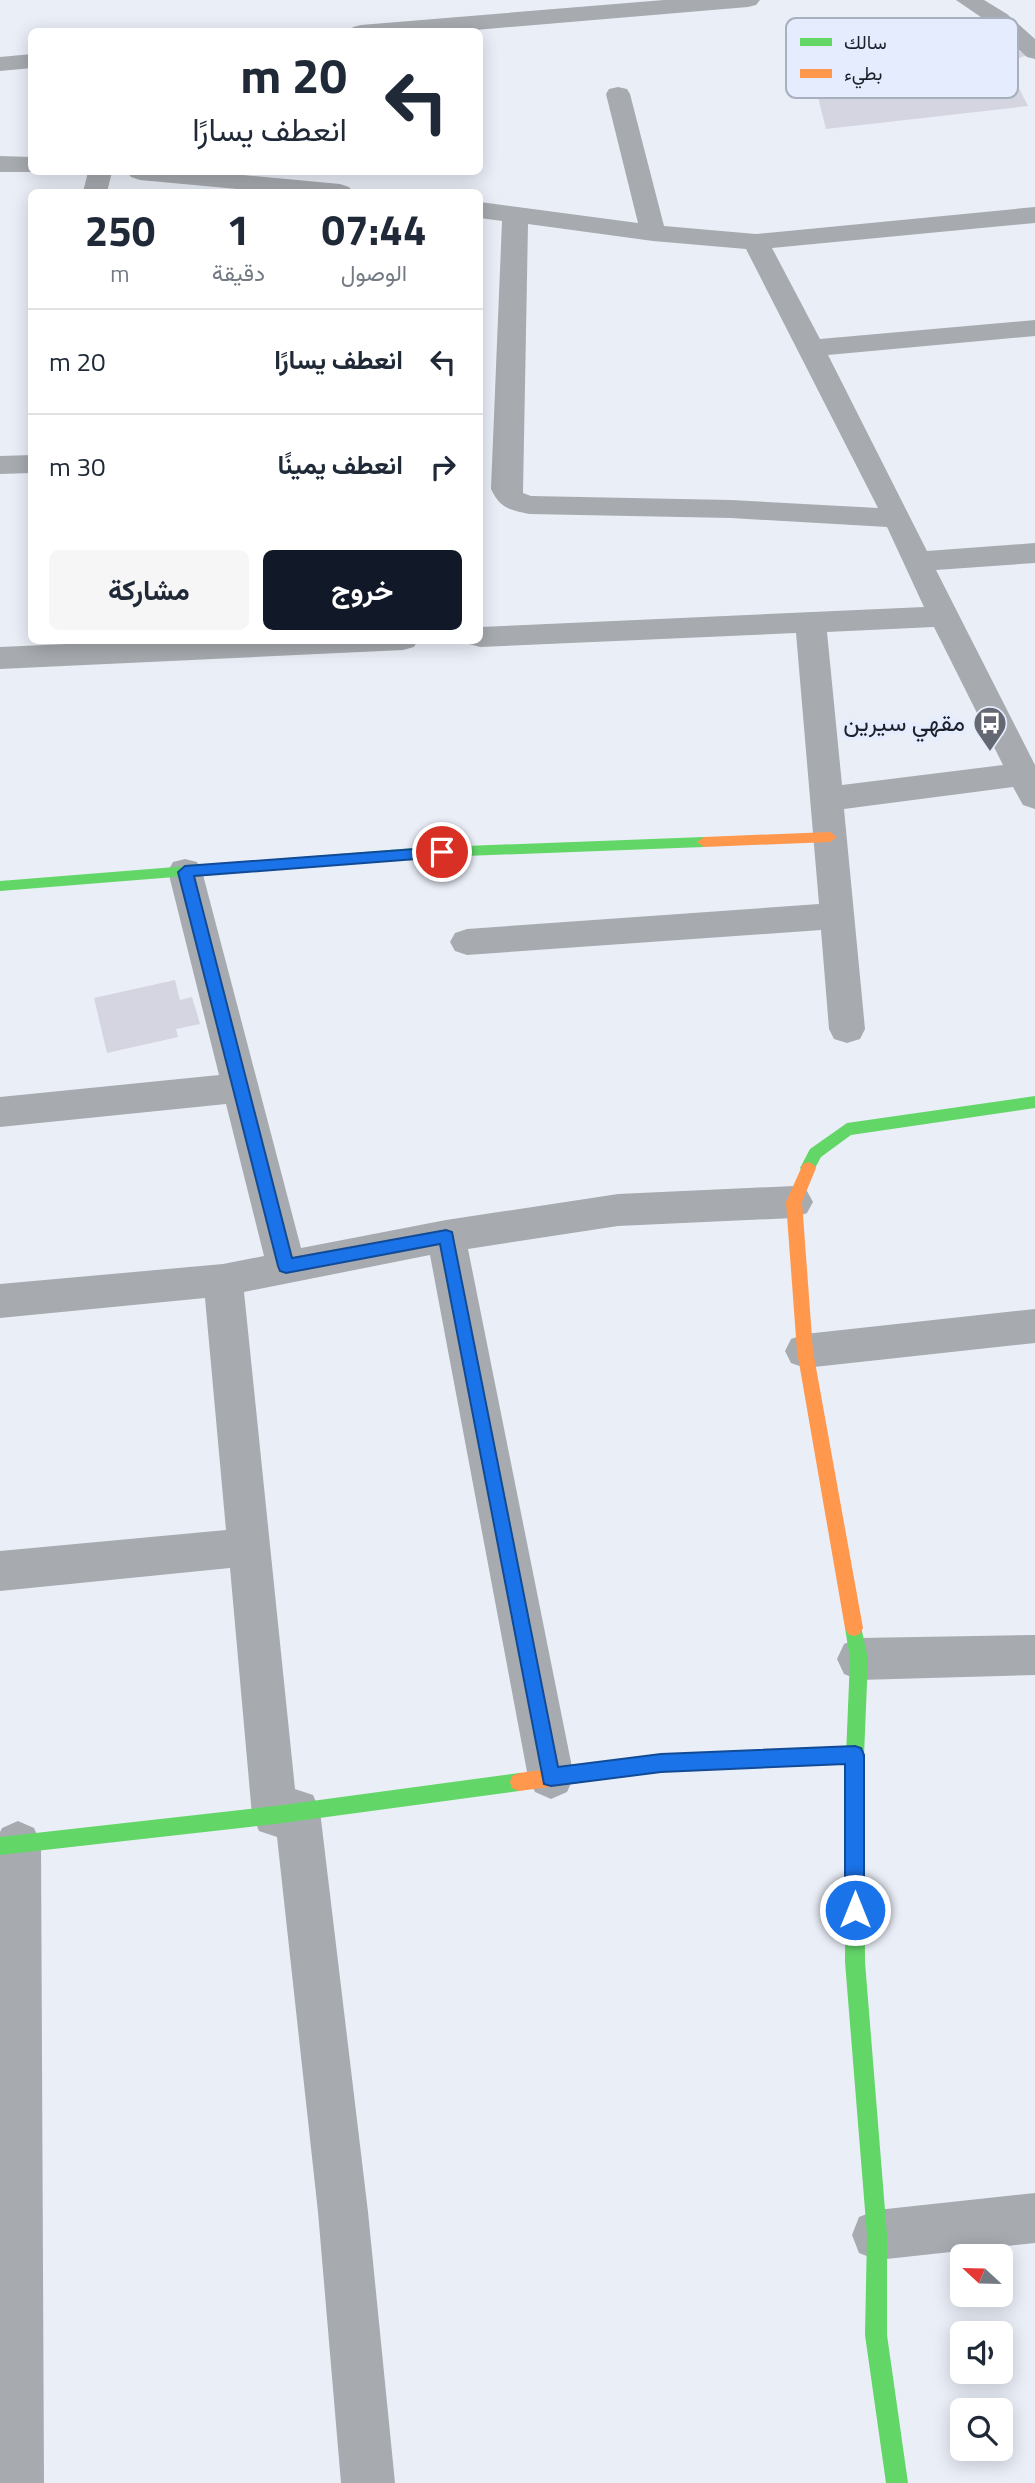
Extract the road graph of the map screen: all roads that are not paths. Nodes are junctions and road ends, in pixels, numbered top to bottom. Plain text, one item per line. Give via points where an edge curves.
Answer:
1 (748, 0) edge
2 (968, 0) edge
3 (997, 18) edge
4 (409, 28) edge
5 (1018, 36) edge
6 (1035, 52) edge
7 (28, 61) edge
8 (0, 64) edge
9 (618, 94) dead end
10 (0, 164) edge
11 (28, 165) edge
12 (170, 175) edge
13 (310, 189) edge
14 (483, 210) edge
15 (515, 215) junction
16 (1035, 215) edge
17 (653, 233) junction
18 (756, 242) junction
19 (1035, 328) edge
20 (809, 348) junction
21 (28, 461) edge
22 (0, 465) edge
23 (898, 518) junction
24 (1035, 553) edge
25 (917, 562) junction
26 (944, 616) junction
27 (811, 622) junction
28 (483, 637) edge
29 (281, 644) edge
30 (0, 658) edge
31 (1029, 785) edge
32 (827, 799) junction
33 (830, 837) junction
34 (185, 872) junction
35 (0, 886) edge
36 (837, 916) junction
37 (467, 942) dead end
38 (847, 1029) dead end
39 (238, 1088) junction
40 (1035, 1102) edge
41 (0, 1112) edge
42 (794, 1202) junction
43 (446, 1236) junction
44 (286, 1266) junction
45 (223, 1280) junction
46 (0, 1301) edge
47 (1035, 1326) edge
48 (805, 1352) junction
49 (249, 1547) junction
50 (0, 1571) edge
51 (1035, 1655) edge
52 (859, 1659) junction
53 (855, 1755) junction
54 (551, 1777) junction
55 (286, 1813) junction
56 (9, 1845) edge
57 (1035, 2218) edge
58 (877, 2235) junction
59 (8, 2430) edge
60 (17, 2483) edge
61 (368, 2483) edge
62 (897, 2483) edge

1 - 4 street
2 - 3 street
5 - 6 street
7 - 8 street
9 - 17 street
10 - 11 street
12 - 13 street
14 - 15 street
15 - 17 street
15 - 23 street via 506,489 511,499 529,505
16 - 18 street
17 - 18 street
18 - 20 street
19 - 20 street
20 - 23 street
21 - 22 street
23 - 25 street
24 - 25 street
25 - 26 street
26 - 27 street
26 - 31 street
27 - 28 street
27 - 32 street
29 - 30 street
31 - 32 street
32 - 33 street
33 - 34 street via 414,853
33 - 36 street
34 - 35 street
34 - 39 street
36 - 37 street
36 - 38 street
39 - 41 street
39 - 44 street
40 - 42 street via 846,1129 815,1153
42 - 43 street via 618,1210
42 - 48 street
43 - 44 street
43 - 54 street
44 - 45 street
45 - 46 street
45 - 49 street
47 - 48 street
48 - 52 street
49 - 50 street
49 - 55 street
51 - 52 street
52 - 53 street
53 - 54 street via 661,1763
53 - 58 street via 855,1962
54 - 55 street
55 - 56 street
55 - 61 street via 343,2211
56 - 59 street
57 - 58 street
58 - 62 street via 876,2335
59 - 60 street

